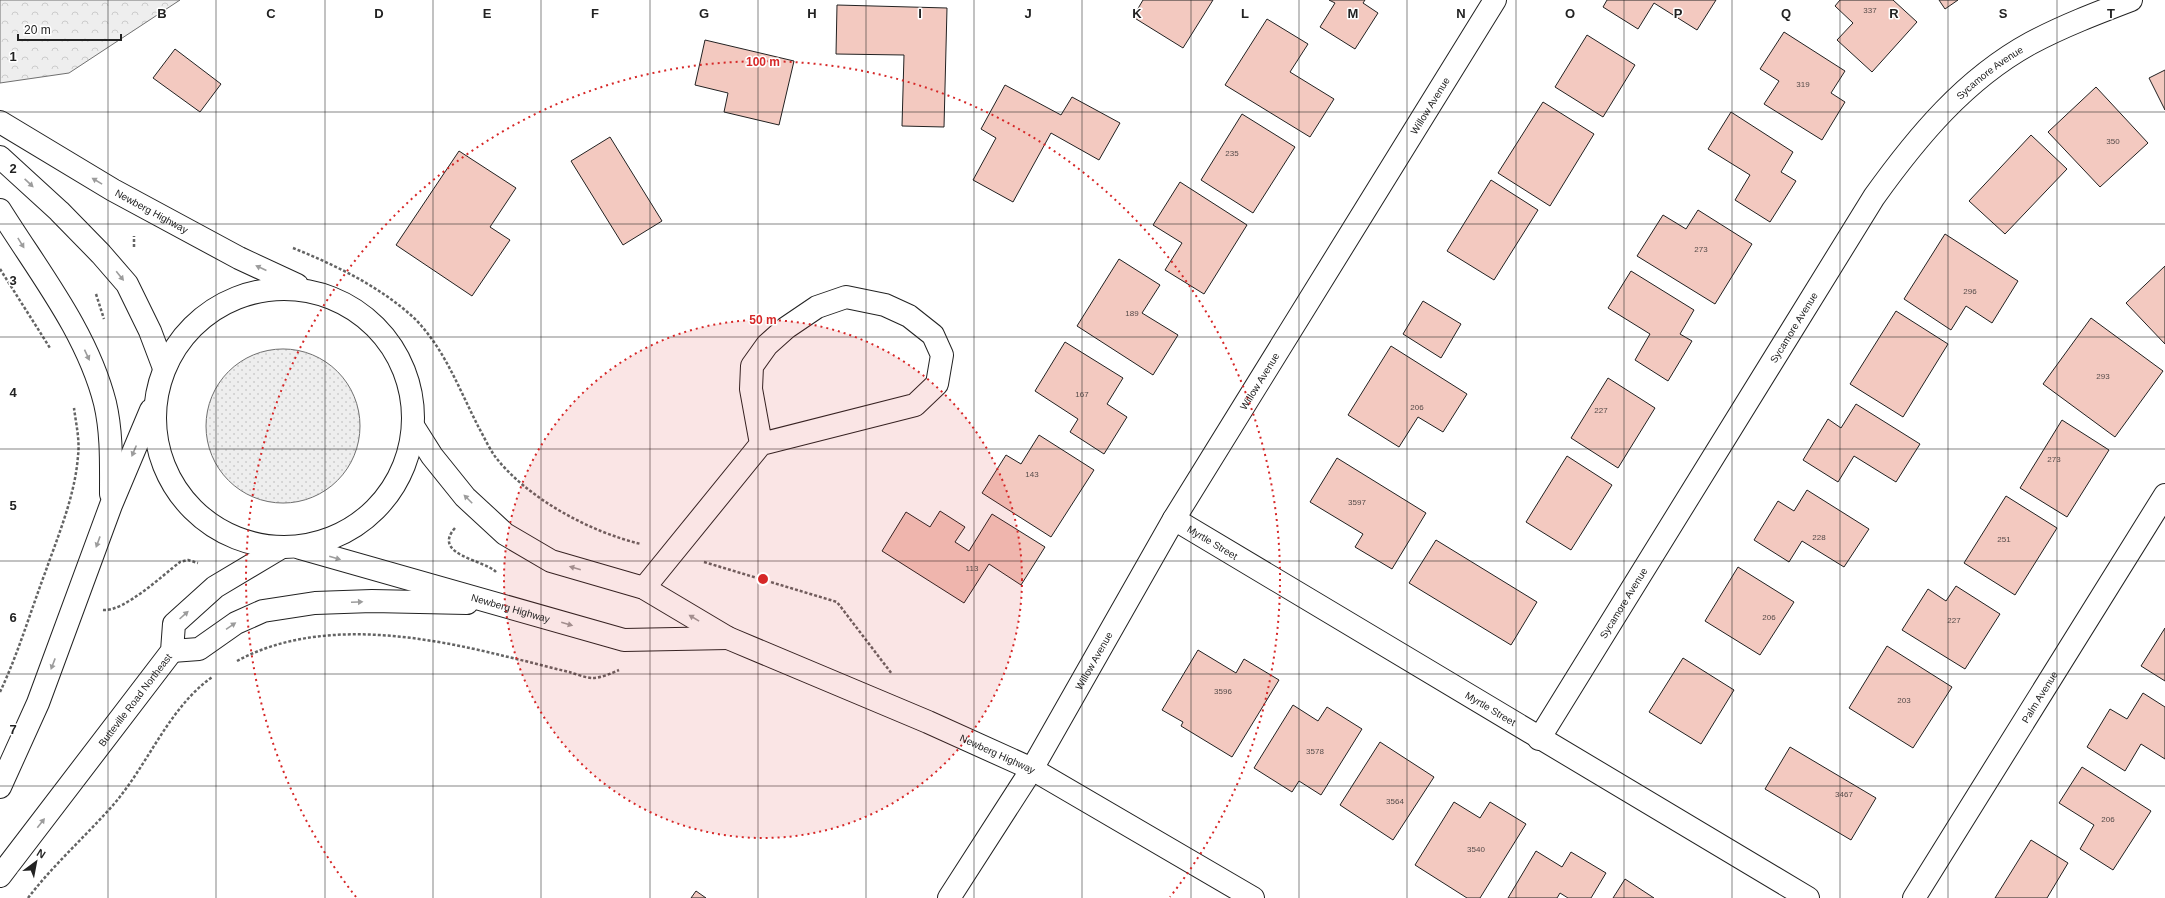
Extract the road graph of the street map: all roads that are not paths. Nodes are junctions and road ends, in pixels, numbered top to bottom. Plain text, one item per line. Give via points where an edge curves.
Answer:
1 (1495, 0) edge
2 (2131, 0) edge
3 (0, 122) edge
4 (0, 157) edge
5 (0, 210) edge
6 (309, 290) junction
7 (164, 368) junction
8 (155, 402) junction
9 (413, 426) junction
10 (761, 444) junction
11 (2165, 495) edge
12 (111, 505) junction
13 (1174, 519) junction
14 (290, 547) junction
15 (644, 588) junction
16 (497, 604) junction
17 (728, 638) junction
18 (172, 651) junction
19 (1539, 739) junction
20 (1032, 769) junction
21 (0, 787) edge
22 (0, 876) edge
23 (949, 898) edge
24 (1253, 898) edge
25 (1808, 898) edge
26 (1914, 898) edge

1 - 13 main road, Willow Avenue
2 - 19 main road, Sycamore Avenue via 2029,44 1963,92 1930,124 1906,153 1874,197
6 -> 3 main road, Newberg Highway via 239,258 113,190
4 -> 7 main road via 102,254 126,284 150,331
5 -> 12 main road via 67,316 95,371 105,404 112,447
6 - 7 main road via 273,288 238,296 214,309 181,337
6 - 9 main road via 334,298 358,311 382,334 406,373 412,399
7 - 8 main road
8 -> 12 main road
8 - 14 main road, Newberg Highway via 154,433 162,463 177,490 197,514 229,535 251,543
9 - 14 main road via 410,451 400,476 386,497 368,516 347,531 323,541
15 -> 9 main road, Newberg Highway via 550,561 505,534 465,497 432,456
10 - 10 main road via 750,389 752,366 767,345 786,328 817,307 846,297 885,305 909,316 933,335 942,355 937,384 915,405
10 - 15 main road
11 - 26 main road, Palm Avenue
12 -> 21 main road via 38,703
13 - 19 main road, Myrtle Street
13 - 20 main road, Willow Avenue
14 -> 16 main road, Newberg Highway
18 -> 14 main road, Butteville Road Northeast via 174,624 215,586
17 -> 15 main road, Newberg Highway
16 -> 17 main road, Newberg Highway via 624,640
18 -> 16 main road via 199,649 236,623 263,611 315,603 372,601
17 - 20 main road, Newberg Highway via 928,722
22 -> 18 main road, Butteville Road Northeast
19 - 25 main road, Myrtle Street
20 - 23 main road, Willow Avenue
20 - 24 main road, Newberg Highway

